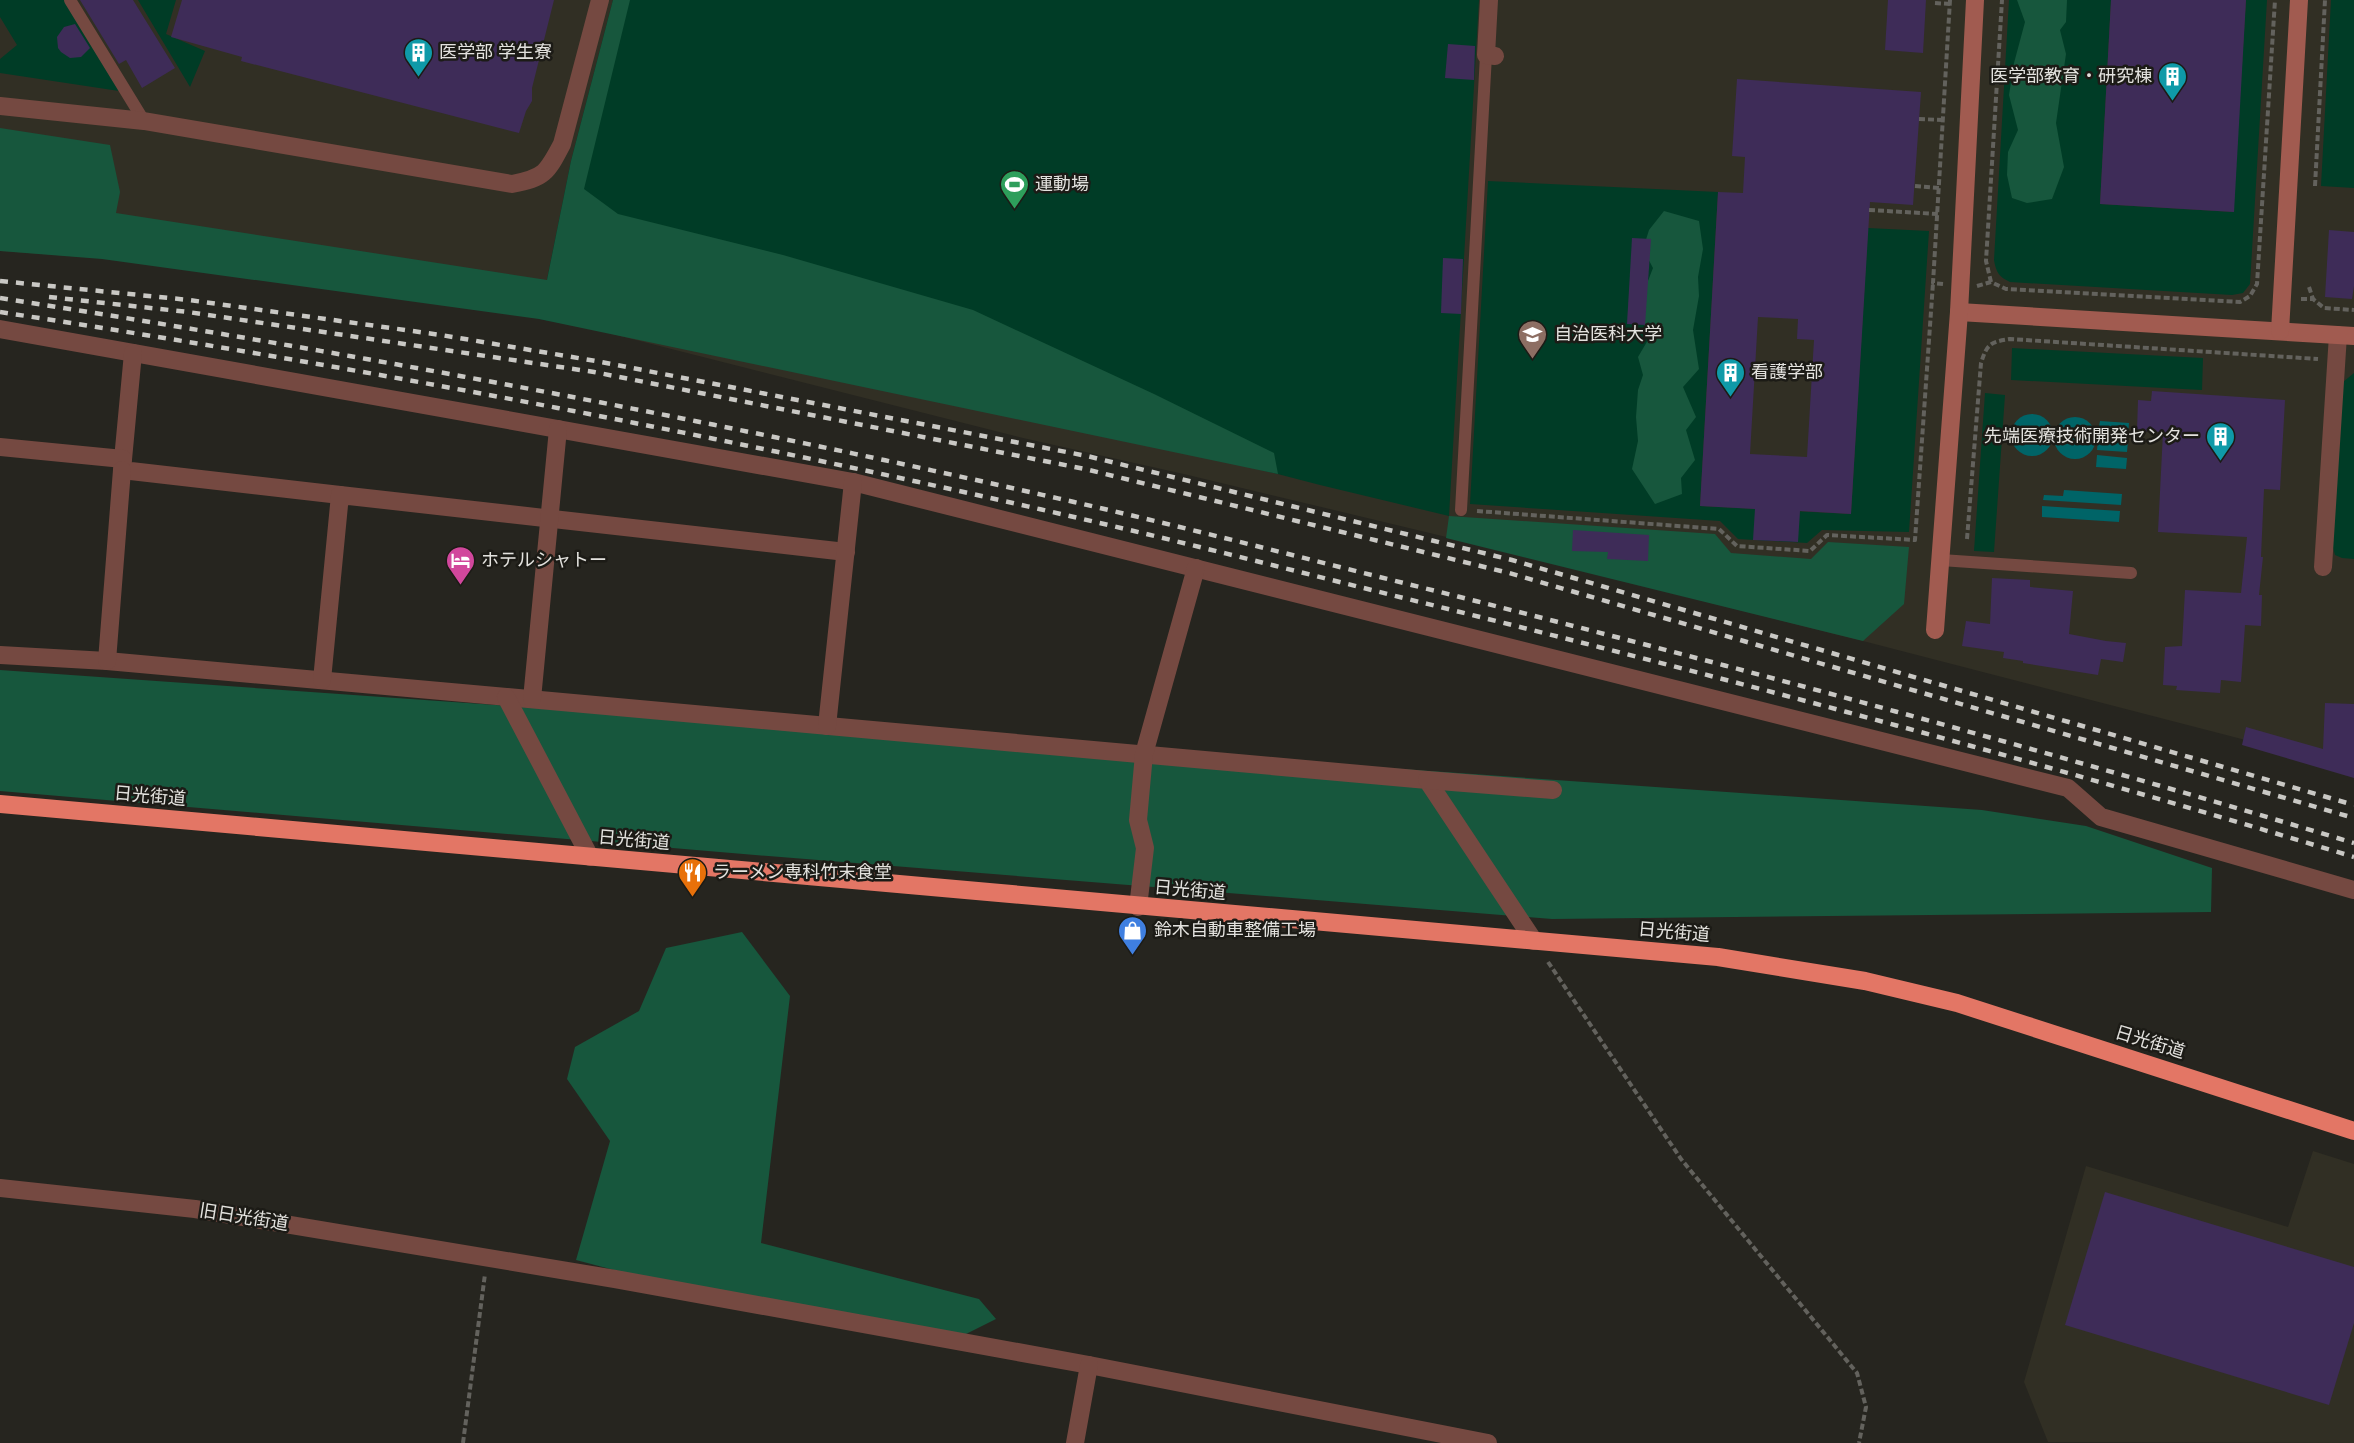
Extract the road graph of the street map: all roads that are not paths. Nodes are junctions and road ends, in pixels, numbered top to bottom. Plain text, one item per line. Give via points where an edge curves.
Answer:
1 (70, 0) edge
2 (600, 0) edge
3 (1489, 0) edge
4 (1975, 0) edge
5 (2299, 0) edge
6 (1490, 55) joint
7 (0, 106) edge
8 (144, 121) junction
9 (1959, 312) junction
10 (0, 329) edge
11 (2280, 331) junction
12 (2346, 335) edge
13 (133, 353) junction
14 (558, 429) junction
15 (0, 447) edge
16 (122, 465) junction
17 (853, 482) junction
18 (340, 495) junction
19 (1461, 510) road end
20 (550, 520) junction
21 (846, 552) junction
22 (1941, 560) junction
23 (2323, 567) dead end
24 (1196, 568) junction
25 (2130, 573) dead end
26 (1935, 630) dead end
27 (0, 655) edge
28 (107, 661) junction
29 (322, 680) junction
30 (506, 697) junction
31 (532, 699) junction
32 (827, 726) junction
33 (1144, 754) junction
34 (1427, 780) junction
35 (1553, 790) dead end
36 (0, 804) edge
37 (590, 857) junction
38 (2354, 890) edge
39 (1138, 907) junction
40 (1534, 941) junction
41 (2354, 1131) edge
42 (0, 1188) edge
43 (1089, 1365) junction
44 (1075, 1443) edge
45 (1488, 1443) edge

1 - 8 lane
2 - 8 street via 562,144 551,165 535,180 512,184
3 - 6 street
4 - 9 street
5 - 11 street
6 - 19 lane
7 - 8 street
9 - 11 street
9 - 22 street
10 - 13 street
11 - 12 street
12 - 23 street
13 - 14 street
13 - 16 street
14 - 17 street
14 - 20 street
15 - 16 street
16 - 18 street
16 - 28 street
17 - 21 street
17 - 24 street
18 - 20 street
18 - 29 street
20 - 21 street
20 - 31 street
21 - 32 street
22 - 25 lane
22 - 26 street
24 - 33 street
24 - 38 street via 2068,788 2101,817
27 - 28 street
28 - 29 street
29 - 30 street
30 - 31 street
30 - 37 street
31 - 32 street
32 - 33 street
33 - 34 street
33 - 39 street via 1138,820 1145,848
34 - 35 street
34 - 40 street
36 - 37 highway, 日光街道
37 - 39 highway, 日光街道
39 - 40 highway, 日光街道
40 - 41 highway, 日光街道 via 1718,957 1865,981 1957,1003
42 - 43 street, 旧日光街道 via 195,1209 626,1281
43 - 44 street
43 - 45 street, 旧日光街道

